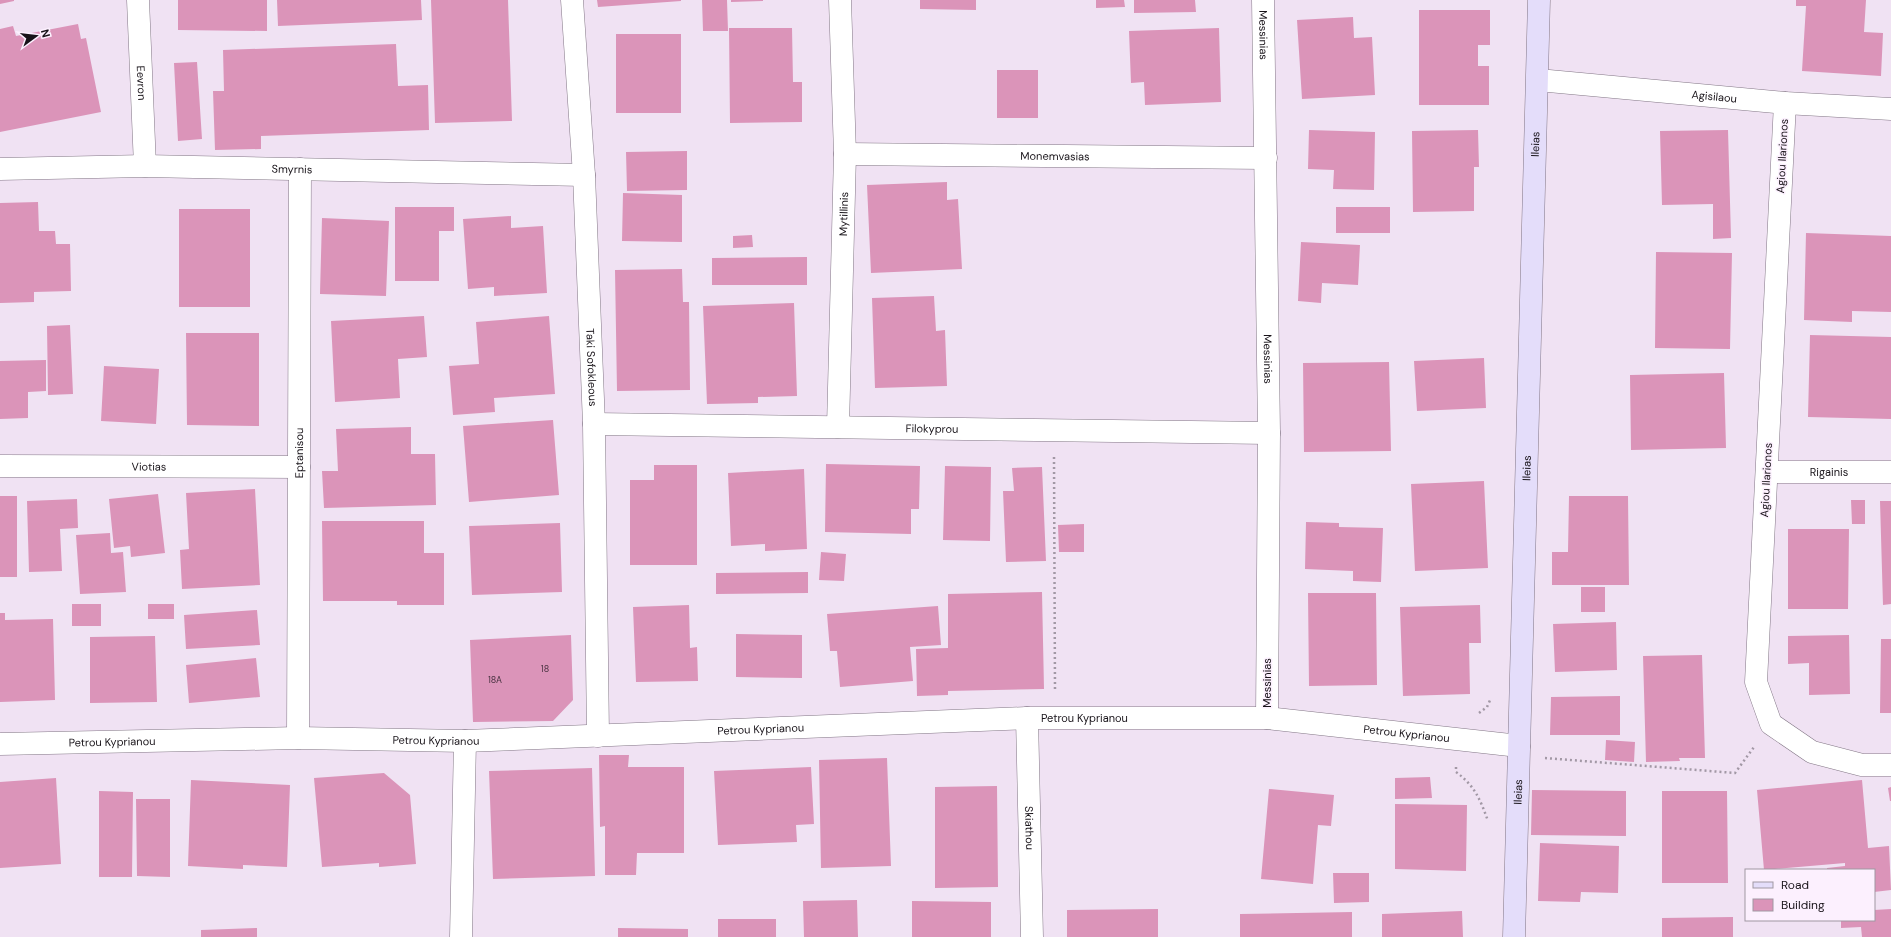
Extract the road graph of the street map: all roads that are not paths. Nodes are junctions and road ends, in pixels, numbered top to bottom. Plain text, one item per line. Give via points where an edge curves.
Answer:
1 (138, 0) edge
2 (572, 0) edge
3 (840, 0) edge
4 (1263, 0) edge
5 (1539, 0) edge
6 (1538, 80) junction
7 (1784, 103) junction
8 (1891, 109) edge
9 (845, 154) junction
10 (1266, 158) junction
11 (145, 166) junction
12 (300, 168) junction
13 (0, 169) edge
14 (584, 175) junction
15 (594, 424) junction
16 (838, 427) junction
17 (1269, 433) junction
18 (0, 466) edge
19 (298, 467) junction
20 (1767, 472) junction
21 (1891, 472) edge
22 (1027, 718) junction
23 (1267, 718) junction
24 (598, 736) junction
25 (298, 738) junction
26 (465, 741) junction
27 (0, 744) edge
28 (1519, 751) junction
29 (1891, 765) edge
30 (461, 937) edge
31 (1032, 937) edge
32 (1514, 937) edge

1 - 11 street, Eevron
2 - 14 street, Taki Sofokleous
3 - 9 street, Mytillinis
4 - 10 street, Messinias
5 - 6 street, Ileias
6 - 7 street, Agisilaou
6 - 28 street, Ileias
7 - 8 street, Agisilaou
7 - 20 street, Agiou Ilarionos
9 - 10 street, Monemvasias
9 - 16 street, Mytillinis
10 - 17 street, Messinias
11 - 12 street, Smyrnis
11 - 13 street, Smyrnis
12 - 14 street, Smyrnis
12 - 19 street, Eptanisou
14 - 15 street, Taki Sofokleous
15 - 16 street, Filokyprou
15 - 24 street, Taki Sofokleous
16 - 17 street, Filokyprou
17 - 23 street, Messinias
18 - 19 street, Viotias
19 - 25 street, Eptanisou
20 - 21 street, Rigainis
20 - 29 street, Agiou Ilarionos via 1756,682 1771,724 1812,752 1862,765
22 - 23 street, Petrou Kyprianou
22 - 24 street, Petrou Kyprianou
22 - 31 street, Skiathou
23 - 28 street, Petrou Kyprianou
24 - 26 street, Petrou Kyprianou
25 - 26 street, Petrou Kyprianou
25 - 27 street, Petrou Kyprianou
26 - 30 street
28 - 32 street, Ileias

